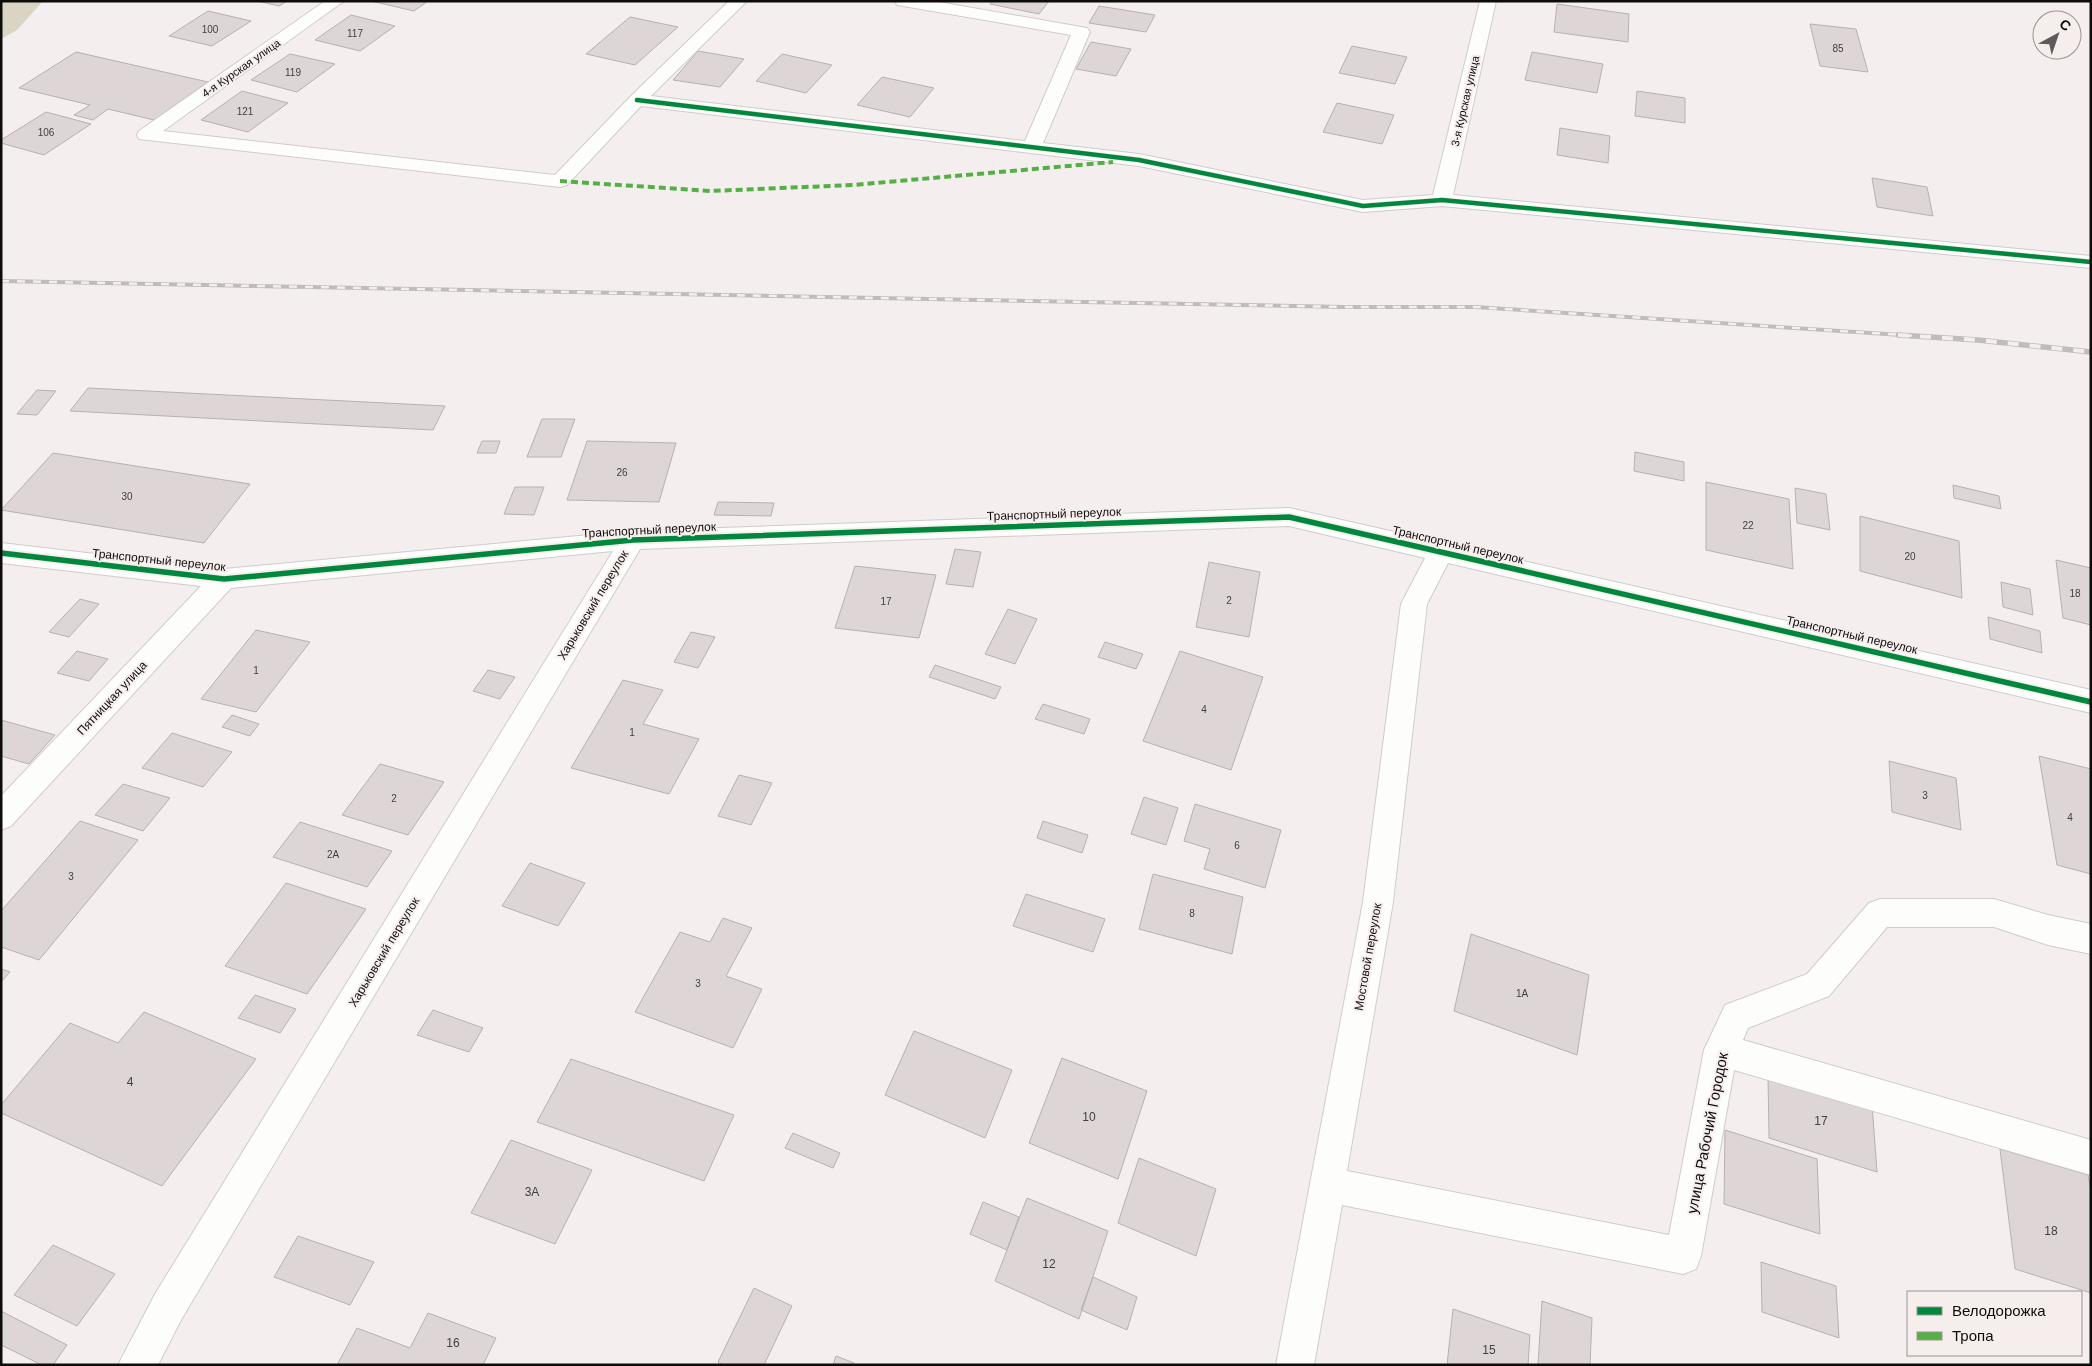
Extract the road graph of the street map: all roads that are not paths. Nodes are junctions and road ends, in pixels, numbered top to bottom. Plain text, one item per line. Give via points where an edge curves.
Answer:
1 (336, 1) edge
2 (738, 1) edge
3 (903, 1) edge
4 (1488, 1) edge
5 (638, 100) junction
6 (1032, 147) junction
7 (1442, 200) junction
8 (2091, 262) edge
9 (633, 540) junction
10 (1441, 552) junction
11 (1, 553) edge
12 (224, 579) junction
13 (2091, 702) edge
14 (1, 817) edge
15 (2091, 939) edge
16 (1721, 1050) junction
17 (2091, 1158) edge
18 (1328, 1185) junction
19 (137, 1365) edge
20 (1295, 1365) edge

1 - 5 street, 4-я Курская улица via 146,135 560,181
2 - 5 street
3 - 6 street via 1082,32
4 - 7 street, 3-я Курская улица
5 - 6 street
6 - 7 street via 1139,160 1363,206
7 - 8 street
9 - 10 street, Транспортный переулок via 1289,517
9 - 12 street, Транспортный переулок
9 - 19 street, Харьковский переулок via 168,1308
10 - 13 street, Транспортный переулок
10 - 18 street, Мостовой переулок via 1414,604 1378,902
11 - 12 street, Транспортный переулок
12 - 14 street, Пятницкая улица
15 - 16 street, улица Рабочий Городок via 1994,913 1880,913 1818,985 1737,1016
16 - 17 street
16 - 18 street, улица Рабочий Городок via 1683,1256
18 - 20 street, Мостовой переулок

